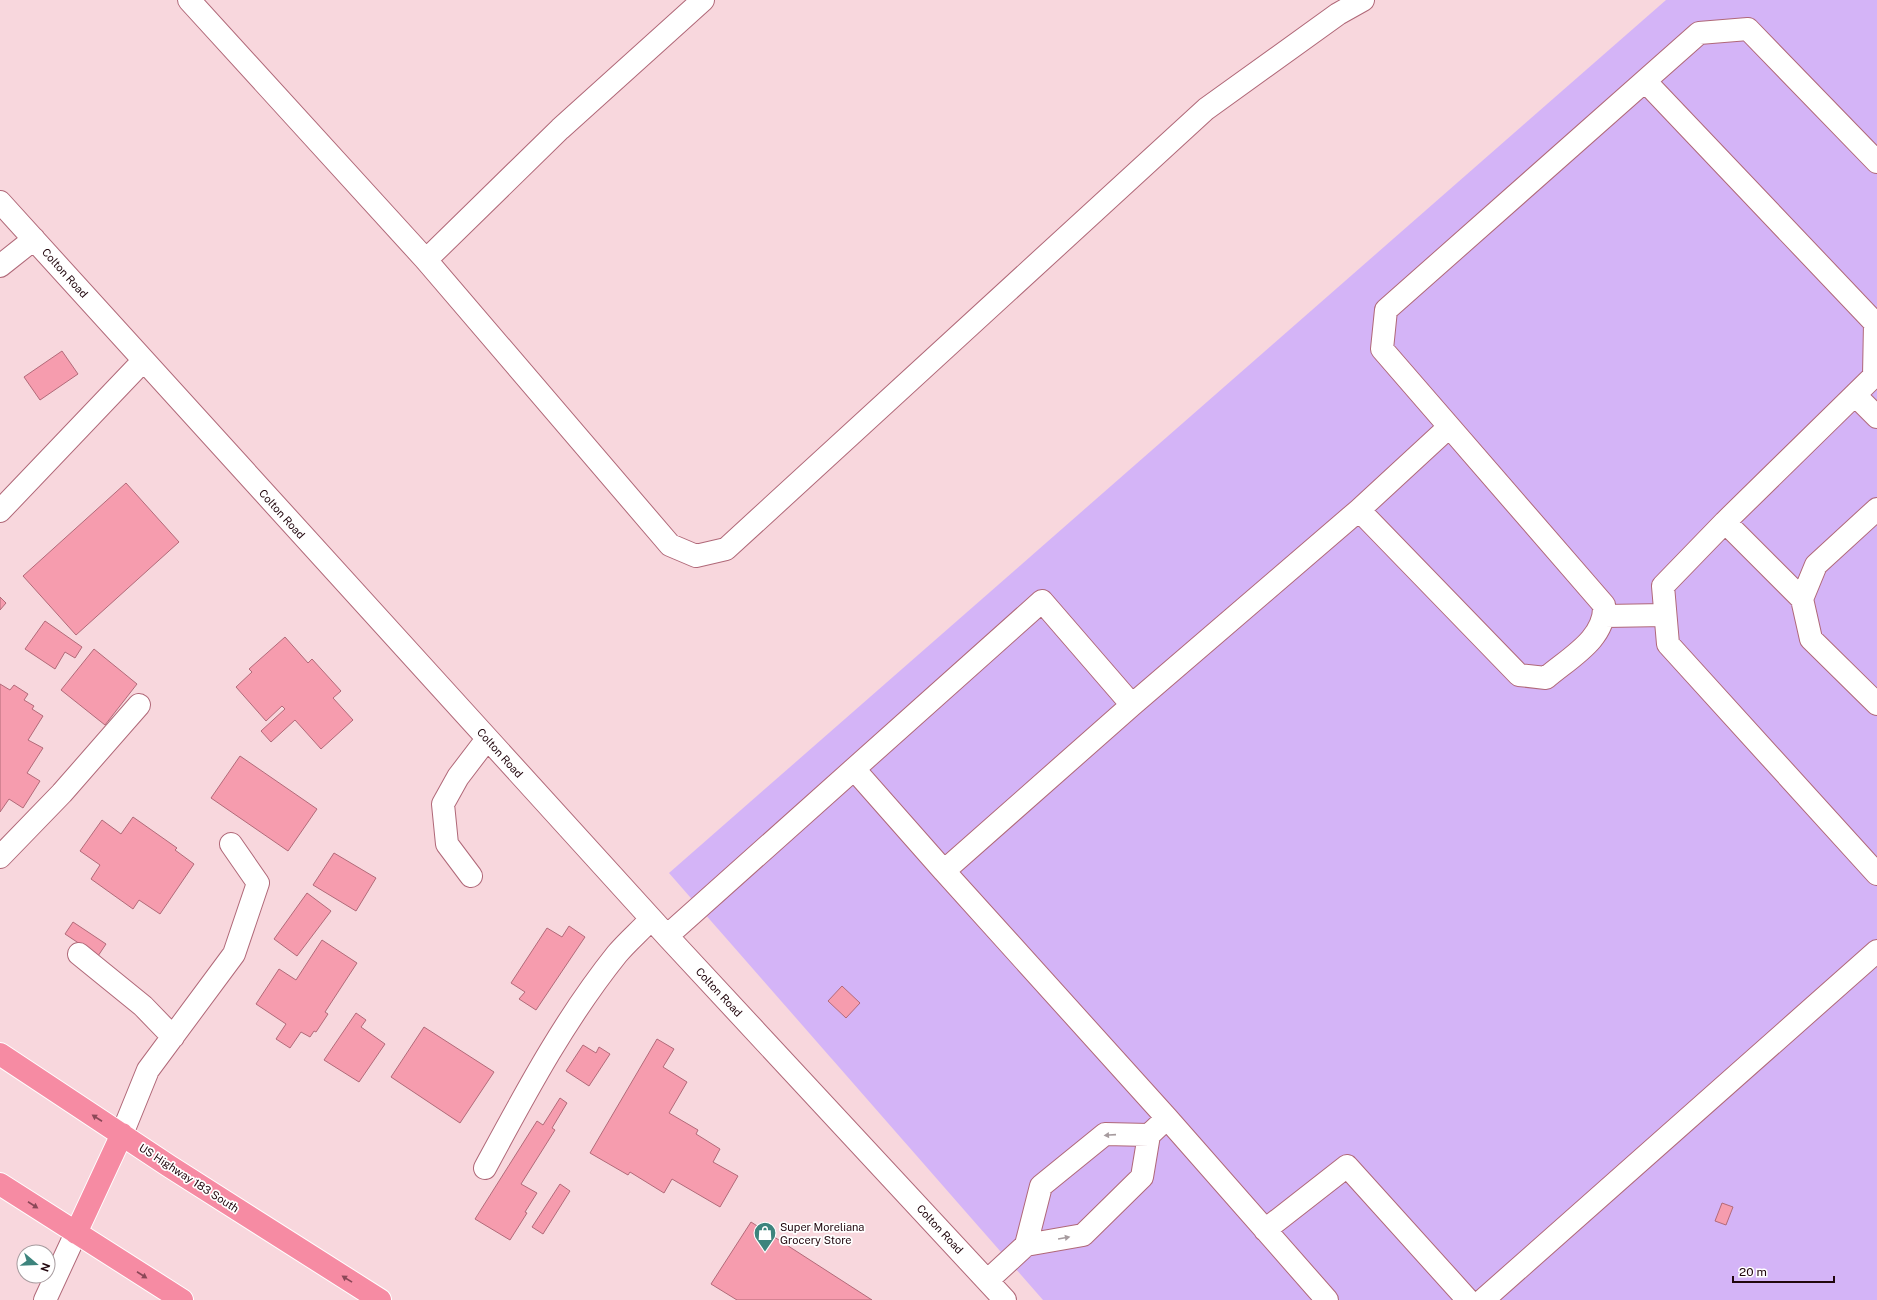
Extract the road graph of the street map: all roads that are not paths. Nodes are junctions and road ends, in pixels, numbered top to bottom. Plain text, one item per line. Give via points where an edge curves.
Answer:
1 (189, 0) edge
2 (703, 0) edge
3 (1363, 0) edge
4 (1646, 82) junction
5 (1877, 162) edge
6 (0, 202) edge
7 (34, 239) junction
8 (426, 260) junction
9 (0, 266) edge
10 (143, 361) junction
11 (1855, 395) junction
12 (1877, 417) edge
13 (1449, 427) junction
14 (4, 498) edge
15 (1359, 510) junction
16 (1877, 510) edge
17 (1725, 522) junction
18 (1802, 599) junction
19 (1665, 615) junction
20 (1605, 616) junction
21 (1877, 704) edge
22 (139, 705) dead end
23 (1132, 705) junction
24 (487, 739) junction
25 (854, 769) junction
26 (232, 844) dead end
27 (0, 857) edge
28 (944, 871) junction
29 (1877, 874) edge
30 (471, 876) dead end
31 (651, 919) junction
32 (666, 936) junction
33 (1877, 951) edge
34 (79, 954) dead end
35 (173, 1037) junction
36 (0, 1054) edge
37 (1166, 1118) junction
38 (122, 1134) junction
39 (1149, 1135) junction
40 (485, 1168) dead end
41 (0, 1184) edge
42 (1265, 1230) junction
43 (76, 1232) junction
44 (1026, 1245) junction
45 (988, 1280) junction
46 (45, 1300) edge
47 (182, 1300) edge
48 (380, 1300) edge
49 (1005, 1300) edge
50 (1327, 1300) edge
51 (1468, 1300) edge
52 (1483, 1300) edge

1 - 8 street
2 - 8 street via 560,129
3 - 8 street via 1338,14 1206,109 726,549 696,556 670,545
4 - 5 street via 1699,33 1748,29
4 - 11 street via 1875,323 1874,376
4 - 13 street via 1386,310 1382,349
6 - 7 street, Colton Road
7 - 9 street
7 - 10 street, Colton Road
10 - 14 street
10 - 24 street, Colton Road
11 - 12 street
11 - 17 street
13 - 15 street
13 - 20 street via 1604,605
15 - 20 street via 1519,675 1546,678 1594,639
15 - 23 street
16 - 18 street via 1816,565
17 - 18 street
17 - 19 street via 1663,586
18 - 21 street via 1811,639
19 - 20 street
19 - 29 street via 1668,644
22 - 27 street via 62,794
23 - 25 street via 1042,601
23 - 28 street
24 - 30 street via 458,777 443,804 447,844
24 - 31 street, Colton Road
25 - 28 street
25 - 32 street
26 - 35 street via 258,883 234,954
28 - 37 street
31 - 32 street, Colton Road
31 - 40 street via 618,953 581,1002 546,1056
32 - 45 street, Colton Road
33 - 52 street
34 - 35 street via 143,1006
35 - 38 street via 148,1070
38 -> 36 highway, US Highway 183 South
37 - 39 street
37 - 42 street
38 - 43 highway
48 -> 38 highway, US Highway 183 South
44 -> 39 street via 1083,1235 1142,1177
39 -> 44 street via 1105,1134 1041,1186
41 -> 43 highway
42 - 50 street
42 - 51 street via 1347,1166
43 - 46 street
43 -> 47 highway
44 - 45 street
45 - 49 street, Colton Road

